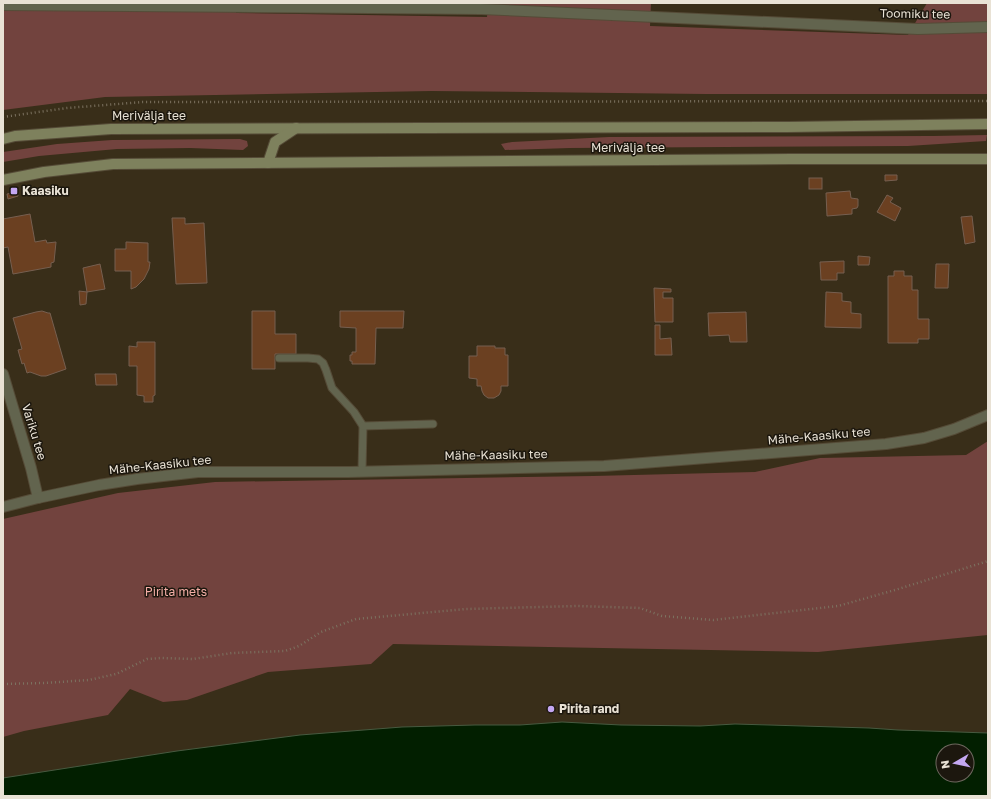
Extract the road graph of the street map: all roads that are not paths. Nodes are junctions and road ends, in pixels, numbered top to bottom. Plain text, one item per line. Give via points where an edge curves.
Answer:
1 (3, 5) edge
2 (481, 6) edge
3 (988, 27) edge
4 (988, 124) edge
5 (296, 128) junction
6 (3, 139) edge
7 (988, 159) edge
8 (268, 163) junction
9 (3, 180) edge
10 (279, 358) dead end
11 (3, 374) edge
12 (988, 414) edge
13 (433, 424) dead end
14 (363, 426) junction
15 (362, 471) junction
16 (38, 498) junction
17 (3, 507) edge

1 - 2 street, Toomiku tee
2 - 3 street, Toomiku tee via 918,29
4 - 5 main road, Merivälja tee
5 - 6 main road, Merivälja tee via 111,129
5 - 8 main road via 275,142
7 - 8 main road, Merivälja tee
8 - 9 main road, Merivälja tee via 113,164 44,172
10 - 14 lane via 318,359 323,363 332,388
11 - 16 street, Variku tee
12 - 15 street, Mähe-Kaasiku tee via 954,429 924,438 886,444 604,466
13 - 14 lane
14 - 15 lane
15 - 16 street, Mähe-Kaasiku tee via 198,472 99,485
16 - 17 street, Mähe-Kaasiku tee

